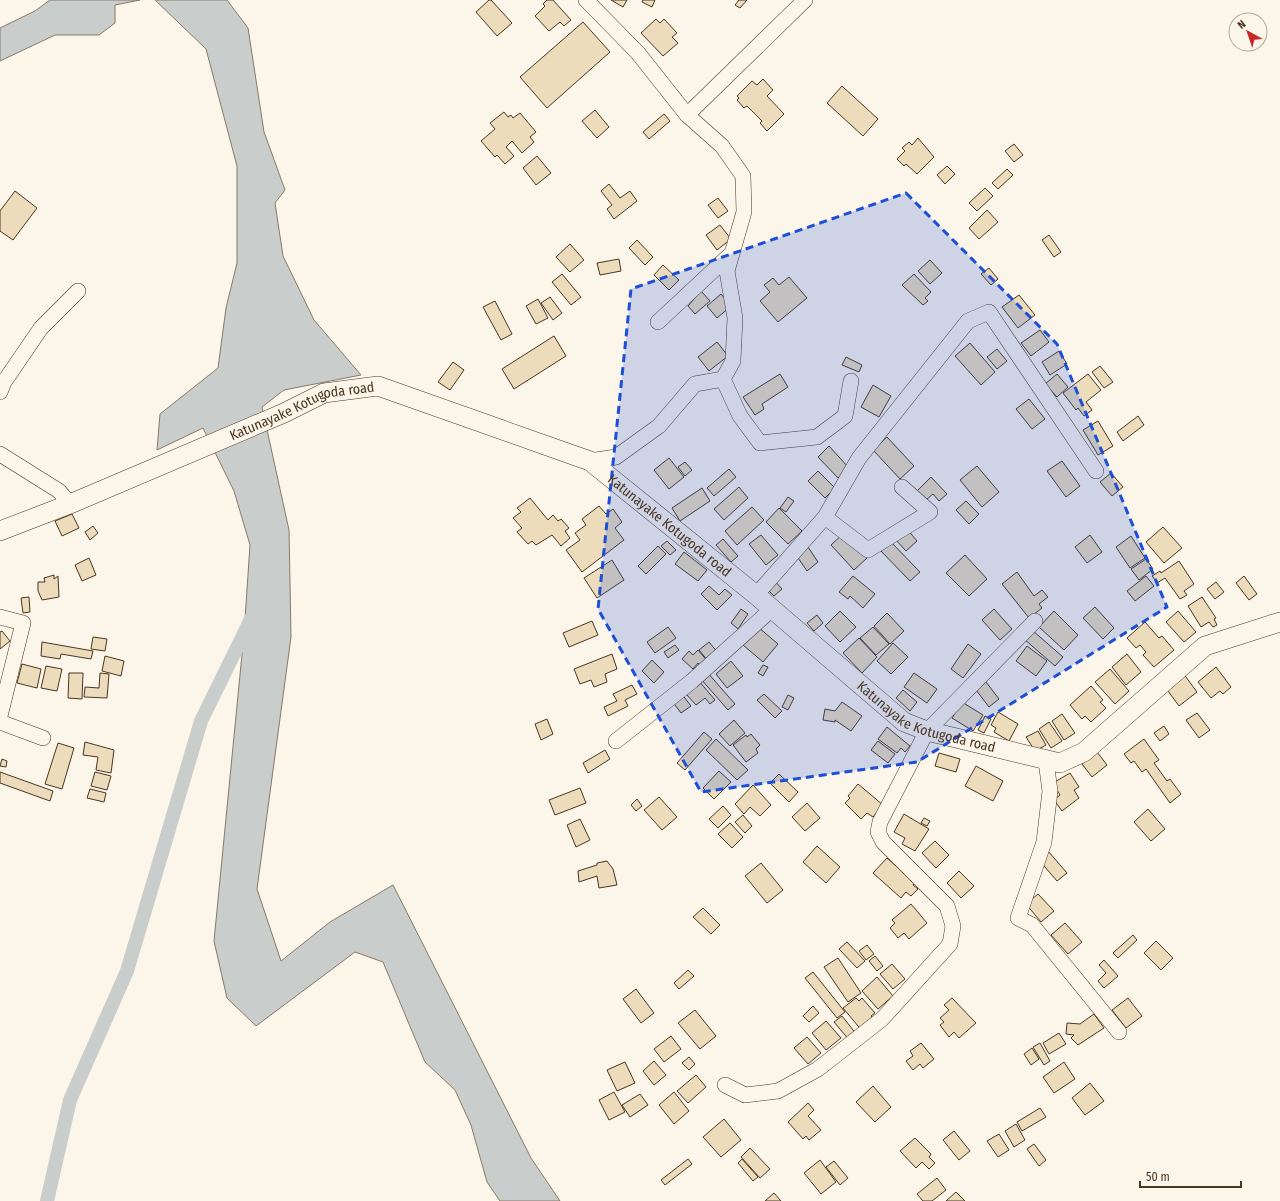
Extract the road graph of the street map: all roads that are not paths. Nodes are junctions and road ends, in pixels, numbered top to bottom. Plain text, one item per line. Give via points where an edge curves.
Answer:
1 (586, 0) edge
2 (805, 0) edge
3 (687, 115) junction
4 (733, 252) junction
5 (78, 291) dead end
6 (658, 322) dead end
7 (723, 379) junction
8 (851, 381) dead end
9 (0, 392) edge
10 (0, 454) edge
11 (590, 461) junction
12 (1096, 471) dead end
13 (902, 487) dead end
14 (70, 504) junction
15 (825, 517) junction
16 (0, 531) edge
17 (756, 595) junction
18 (772, 609) junction
19 (0, 616) edge
20 (1035, 621) dead end
21 (1280, 622) edge
22 (0, 716) edge
23 (0, 722) edge
24 (928, 731) junction
25 (43, 738) dead end
26 (616, 741) dead end
27 (1046, 761) junction
28 (1119, 1032) dead end
29 (725, 1085) dead end

1 - 3 street via 638,52
2 - 3 street
3 - 4 street via 722,146 743,176 744,212
4 - 6 street
4 - 7 street via 728,270 735,318 732,361
5 - 9 street via 42,328 4,382
7 - 8 street via 740,416 760,443 818,437 845,416
7 - 11 street via 695,384 659,426 616,457
10 - 14 street via 59,490
11 - 14 main road, Katunayake Kotugoda road via 378,386 324,393 284,413
11 - 17 main road, Katunayake Kotugoda road
12 - 15 street via 989,312 968,321 859,458
13 - 15 street via 930,512 868,550
14 - 16 main road, Katunayake Kotugoda road
15 - 17 street
17 - 18 main road, Katunayake Kotugoda road
18 - 24 main road, Katunayake Kotugoda road via 904,722
18 - 26 street via 692,681
19 - 22 street via 23,623
20 - 24 street
21 - 27 main road, Katunayake Kotugoda road via 1205,646 1084,752 1060,763
23 - 25 street
24 - 27 main road, Katunayake Kotugoda road
24 - 29 street via 880,822 878,832 883,842 947,906 953,926 950,944 882,1019 818,1069 778,1091 745,1095
27 - 28 street via 1050,792 1044,842 1018,918 1032,925

